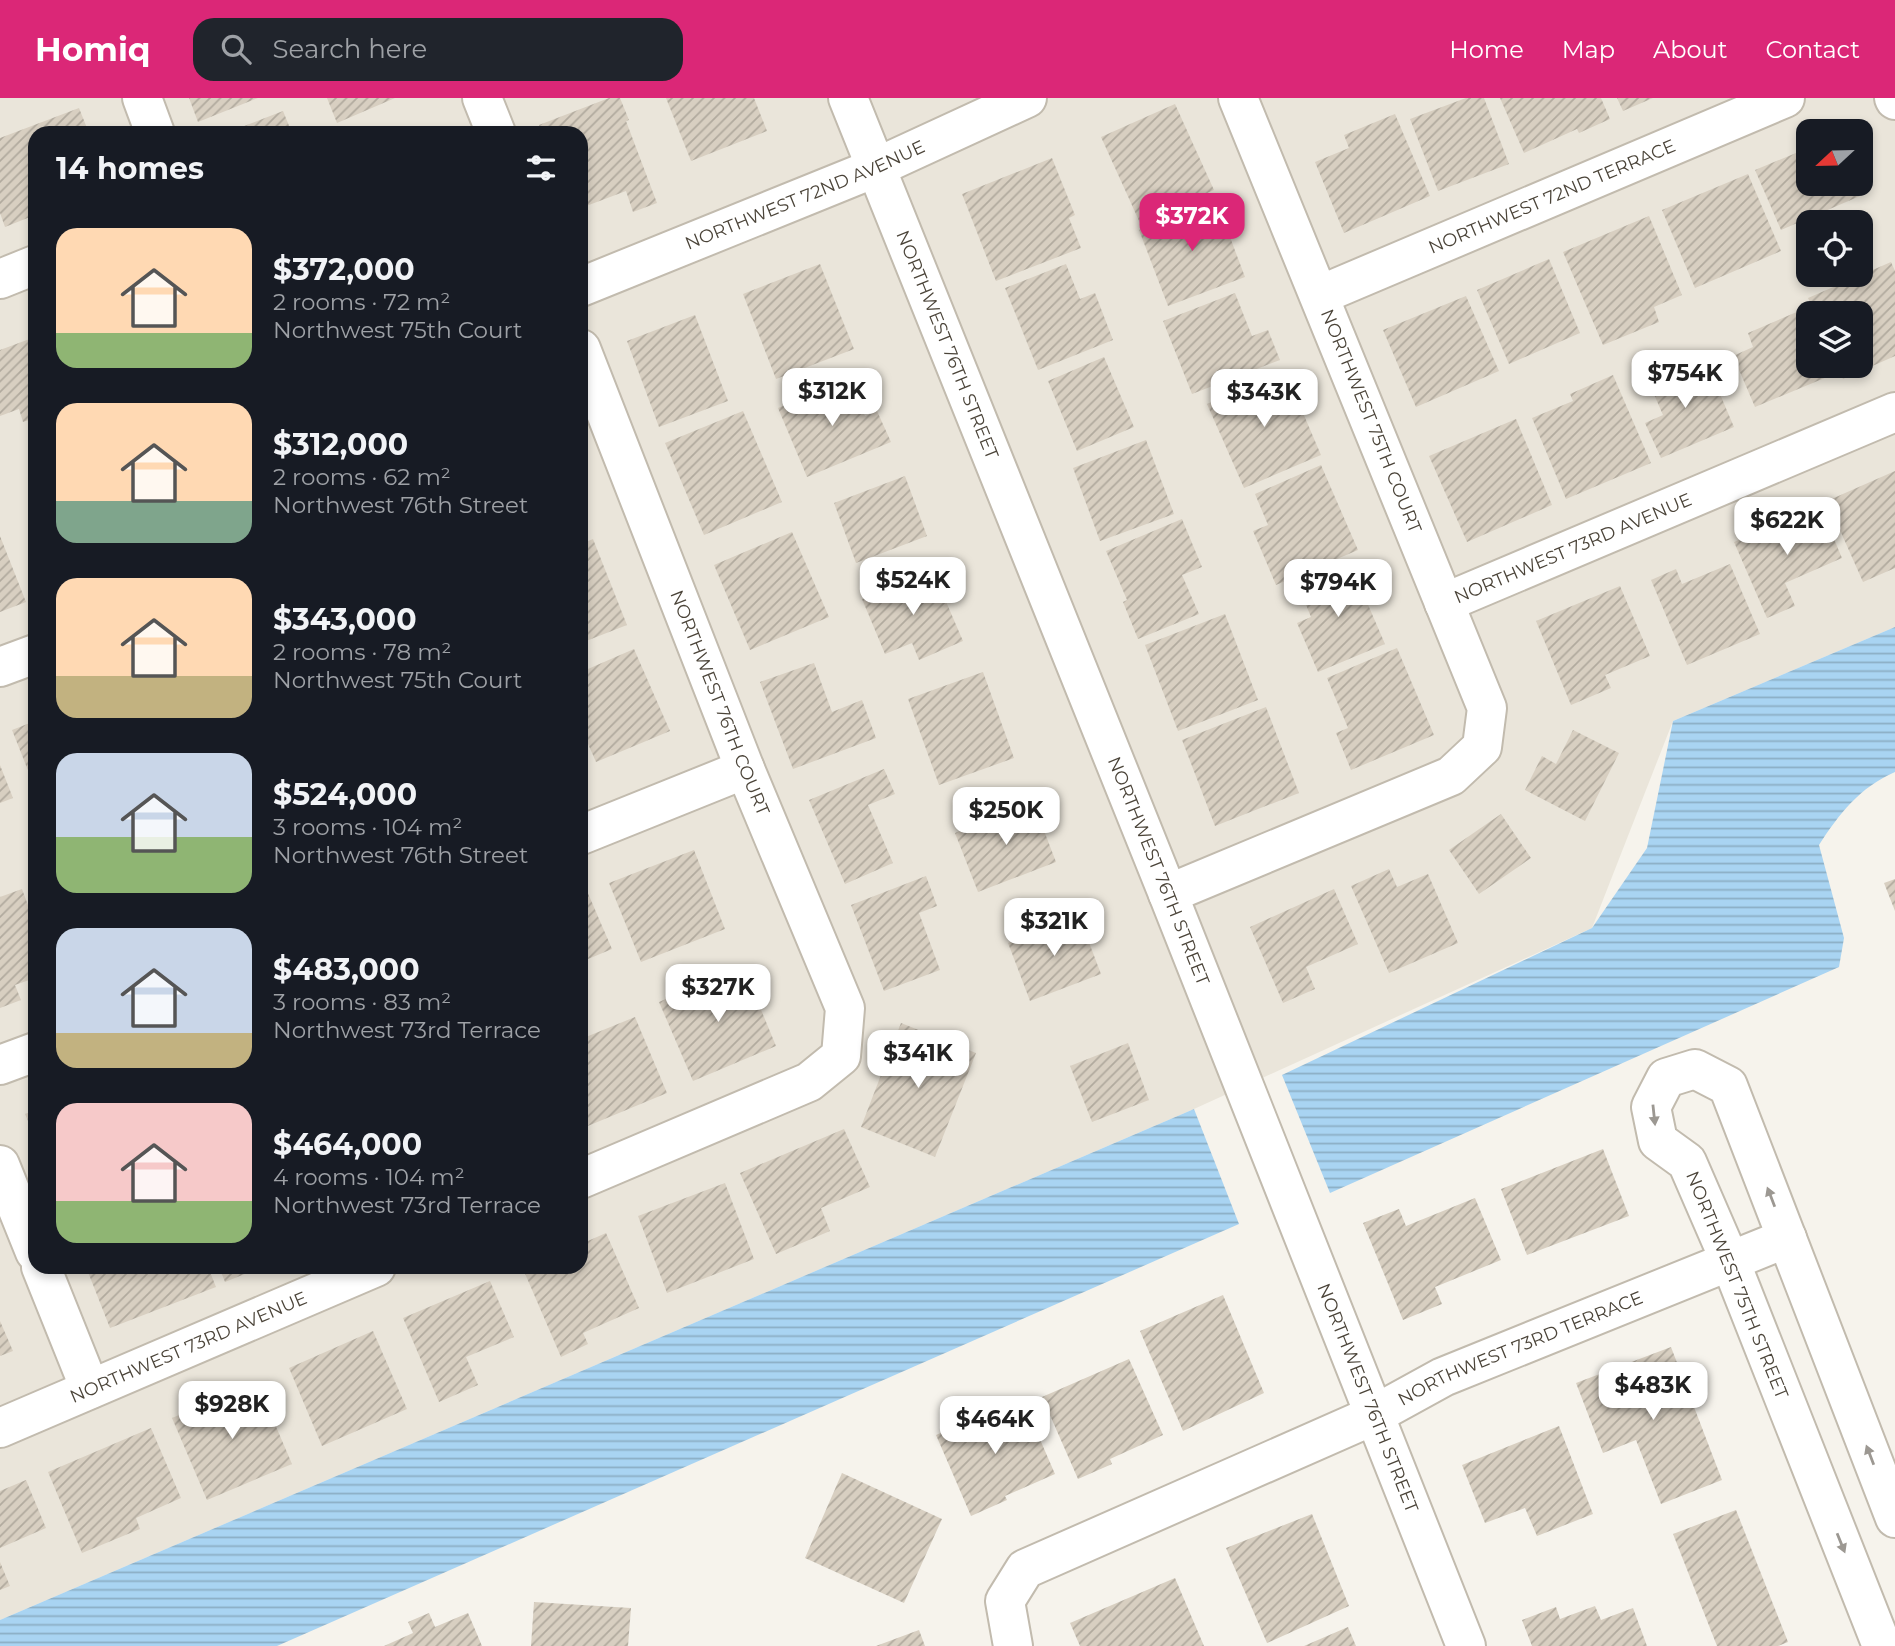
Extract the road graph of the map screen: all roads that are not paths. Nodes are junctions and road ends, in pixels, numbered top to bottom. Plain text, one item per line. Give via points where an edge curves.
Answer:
1 (142, 98) edge
2 (482, 98) edge
3 (848, 98) edge
4 (1027, 98) edge
5 (1238, 98) edge
6 (1785, 98) edge
7 (152, 126) edge
8 (493, 126) edge
9 (875, 168) junction
10 (28, 268) edge
11 (0, 279) edge
12 (588, 284) edge
13 (1320, 295) junction
14 (588, 367) edge
15 (1895, 412) edge
16 (1444, 603) junction
17 (28, 656) edge
18 (0, 667) edge
19 (745, 769) junction
20 (588, 832) edge
21 (1168, 894) junction
22 (28, 1055) edge
23 (0, 1065) edge
24 (0, 1165) edge
25 (588, 1176) edge
26 (28, 1235) edge
27 (1787, 1238) junction
28 (1730, 1261) junction
29 (44, 1274) edge
30 (360, 1274) edge
31 (90, 1389) junction
32 (1373, 1416) junction
33 (0, 1428) edge
34 (1895, 1518) edge
35 (1013, 1646) edge
36 (1465, 1646) edge
37 (1882, 1646) edge

1 - 7 street
2 - 8 street
3 - 9 street, NORTHWEST 76TH STREET
4 - 9 street, NORTHWEST 72ND AVENUE
5 - 13 street, NORTHWEST 75TH COURT
6 - 13 street, NORTHWEST 72ND TERRACE
9 - 12 street, NORTHWEST 72ND AVENUE
9 - 21 street, NORTHWEST 76TH STREET
10 - 11 street
13 - 16 street, NORTHWEST 75TH COURT
14 - 19 street, NORTHWEST 76TH COURT
15 - 16 street, NORTHWEST 73RD AVENUE
16 - 21 street, NORTHWEST 75TH COURT via 1487,708 1482,747 1451,776
17 - 18 street
19 - 20 street
19 - 25 street, NORTHWEST 76TH COURT via 845,1008 841,1056 809,1082
21 - 32 street, NORTHWEST 76TH STREET
22 - 23 street
24 - 26 street
27 - 28 street, NORTHWEST 73RD TERRACE
27 -> 28 street, NORTHWEST 75TH STREET via 1728,1086 1695,1069 1666,1078 1651,1107 1658,1141 1687,1162
34 -> 27 street, NORTHWEST 75TH STREET
28 - 32 street, NORTHWEST 73RD TERRACE via 1443,1377
28 -> 37 street, NORTHWEST 75TH STREET
29 - 31 street
30 - 31 street, NORTHWEST 73RD AVENUE
31 - 33 street, NORTHWEST 73RD AVENUE
32 - 35 street, NORTHWEST 73RD TERRACE via 1025,1569 1005,1601
32 - 36 street, NORTHWEST 76TH STREET

